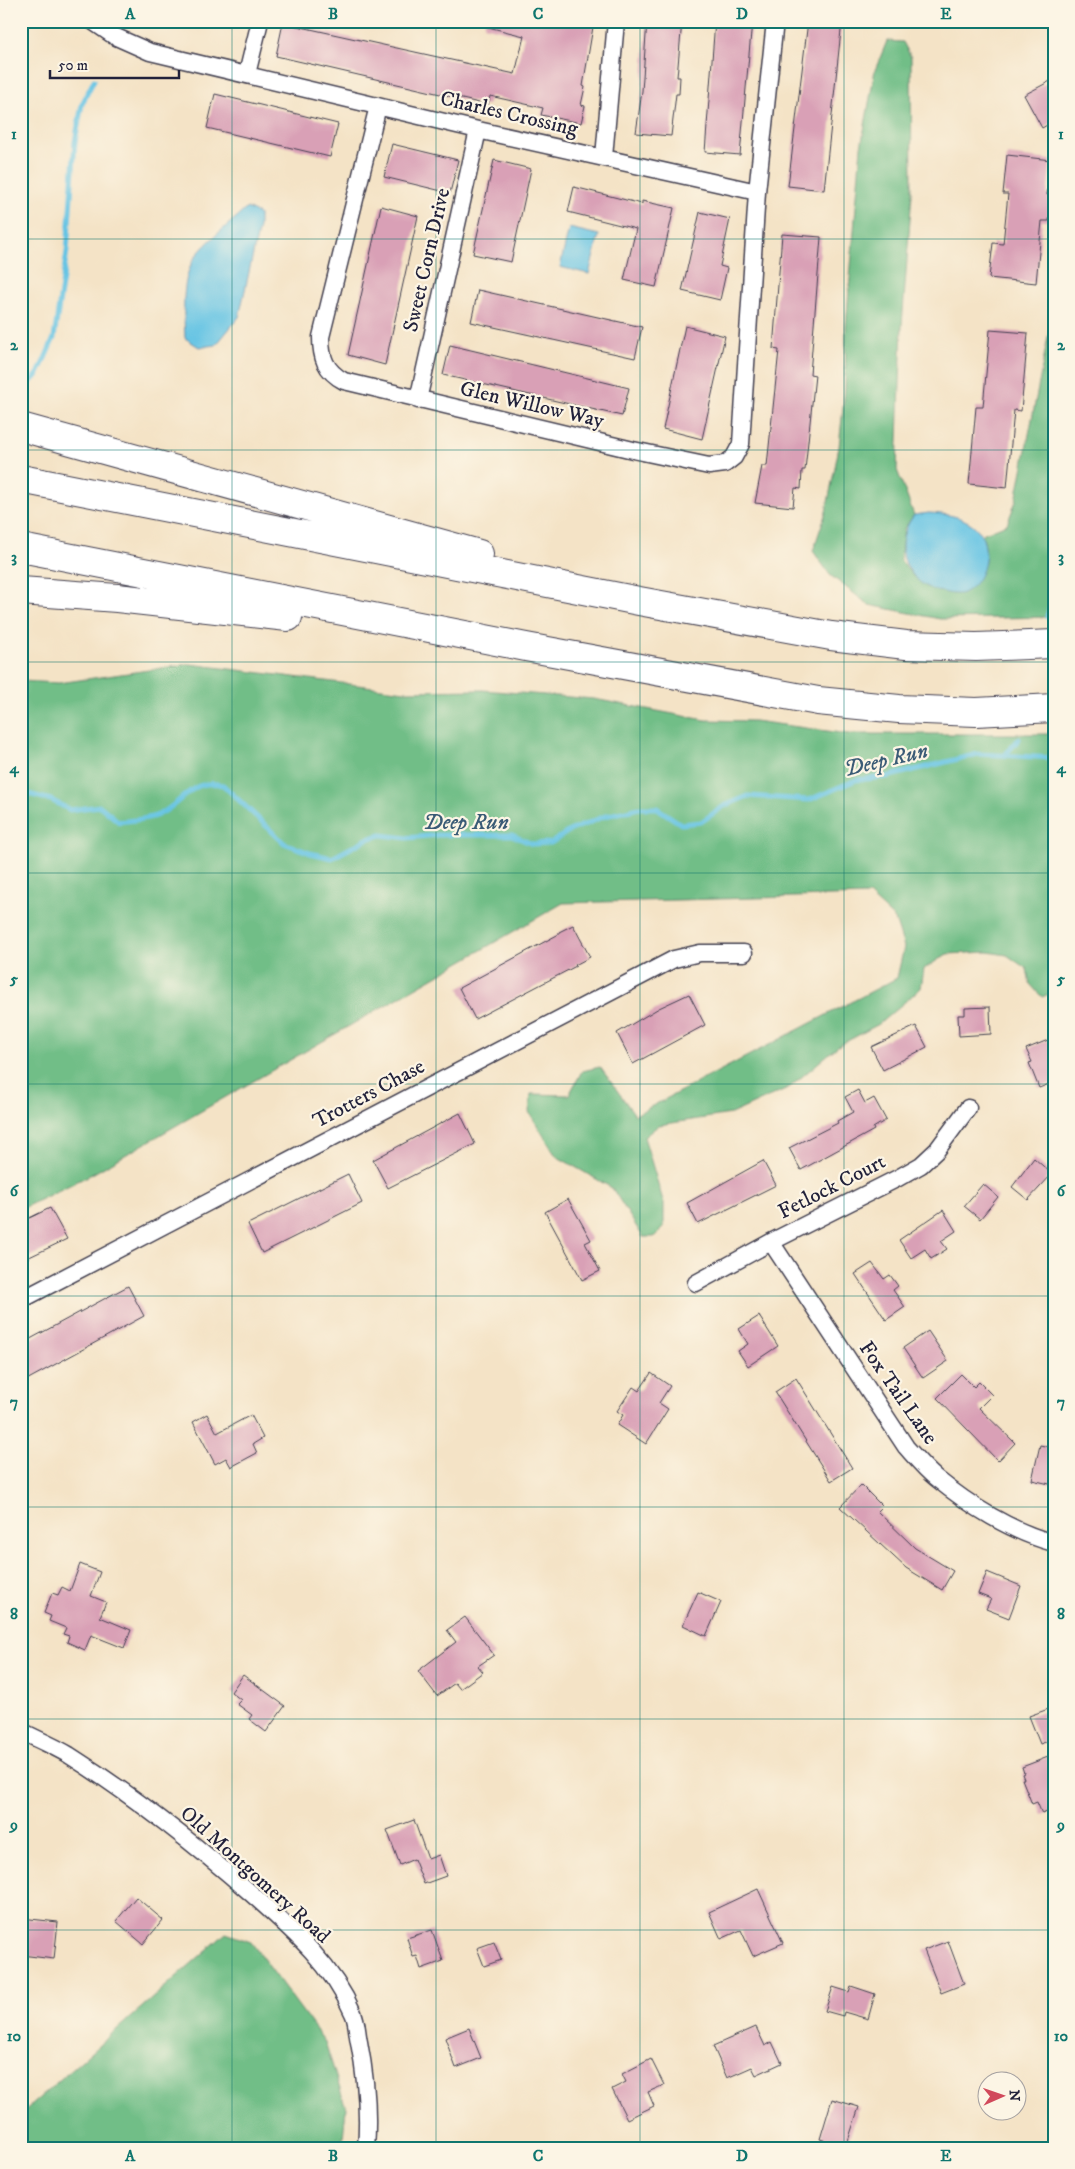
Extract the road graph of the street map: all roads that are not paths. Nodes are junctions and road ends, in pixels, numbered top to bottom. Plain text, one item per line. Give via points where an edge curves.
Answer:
1 (92, 21) edge
2 (260, 21) edge
3 (616, 21) edge
4 (774, 21) edge
5 (247, 74) junction
6 (378, 106) junction
7 (478, 130) junction
8 (604, 157) junction
9 (757, 192) junction
10 (418, 400) junction
11 (21, 427) edge
12 (21, 479) edge
13 (21, 548) edge
14 (21, 591) edge
15 (639, 602) junction
16 (1054, 644) edge
17 (526, 647) junction
18 (1054, 708) edge
19 (744, 953) dead end
20 (968, 1108) dead end
21 (770, 1242) junction
22 (696, 1283) dead end
23 (21, 1300) edge
24 (1054, 1543) edge
25 (21, 1731) edge
26 (366, 2148) edge

1 - 5 street, Charles Crossing via 114,36 150,52
2 - 5 street
3 - 8 street
4 - 9 street
5 - 6 street, Charles Crossing
6 - 7 street, Charles Crossing
6 - 10 street, Glen Willow Way via 321,337 321,351 335,376 344,381
7 - 8 street, Charles Crossing
7 - 10 street, Sweet Corn Drive
8 - 9 street, Charles Crossing
9 - 10 street, Glen Willow Way via 741,444 734,457 725,464 709,466
11 - 15 highway via 440,542
12 - 15 highway
13 - 17 highway
14 - 17 highway via 229,610
15 - 16 highway via 906,646
17 - 18 highway via 818,701 967,712
19 - 23 street, Trotters Chase via 700,953 674,958
20 - 21 street, Fetlock Court via 937,1150 921,1165
21 - 22 street, Fetlock Court
21 - 24 street, Fox Tail Lane via 906,1447 934,1477 1007,1524
25 - 26 street, Old Montgomery Road via 67,1754 142,1805 233,1878 316,1955 353,2014 366,2080 369,2118

